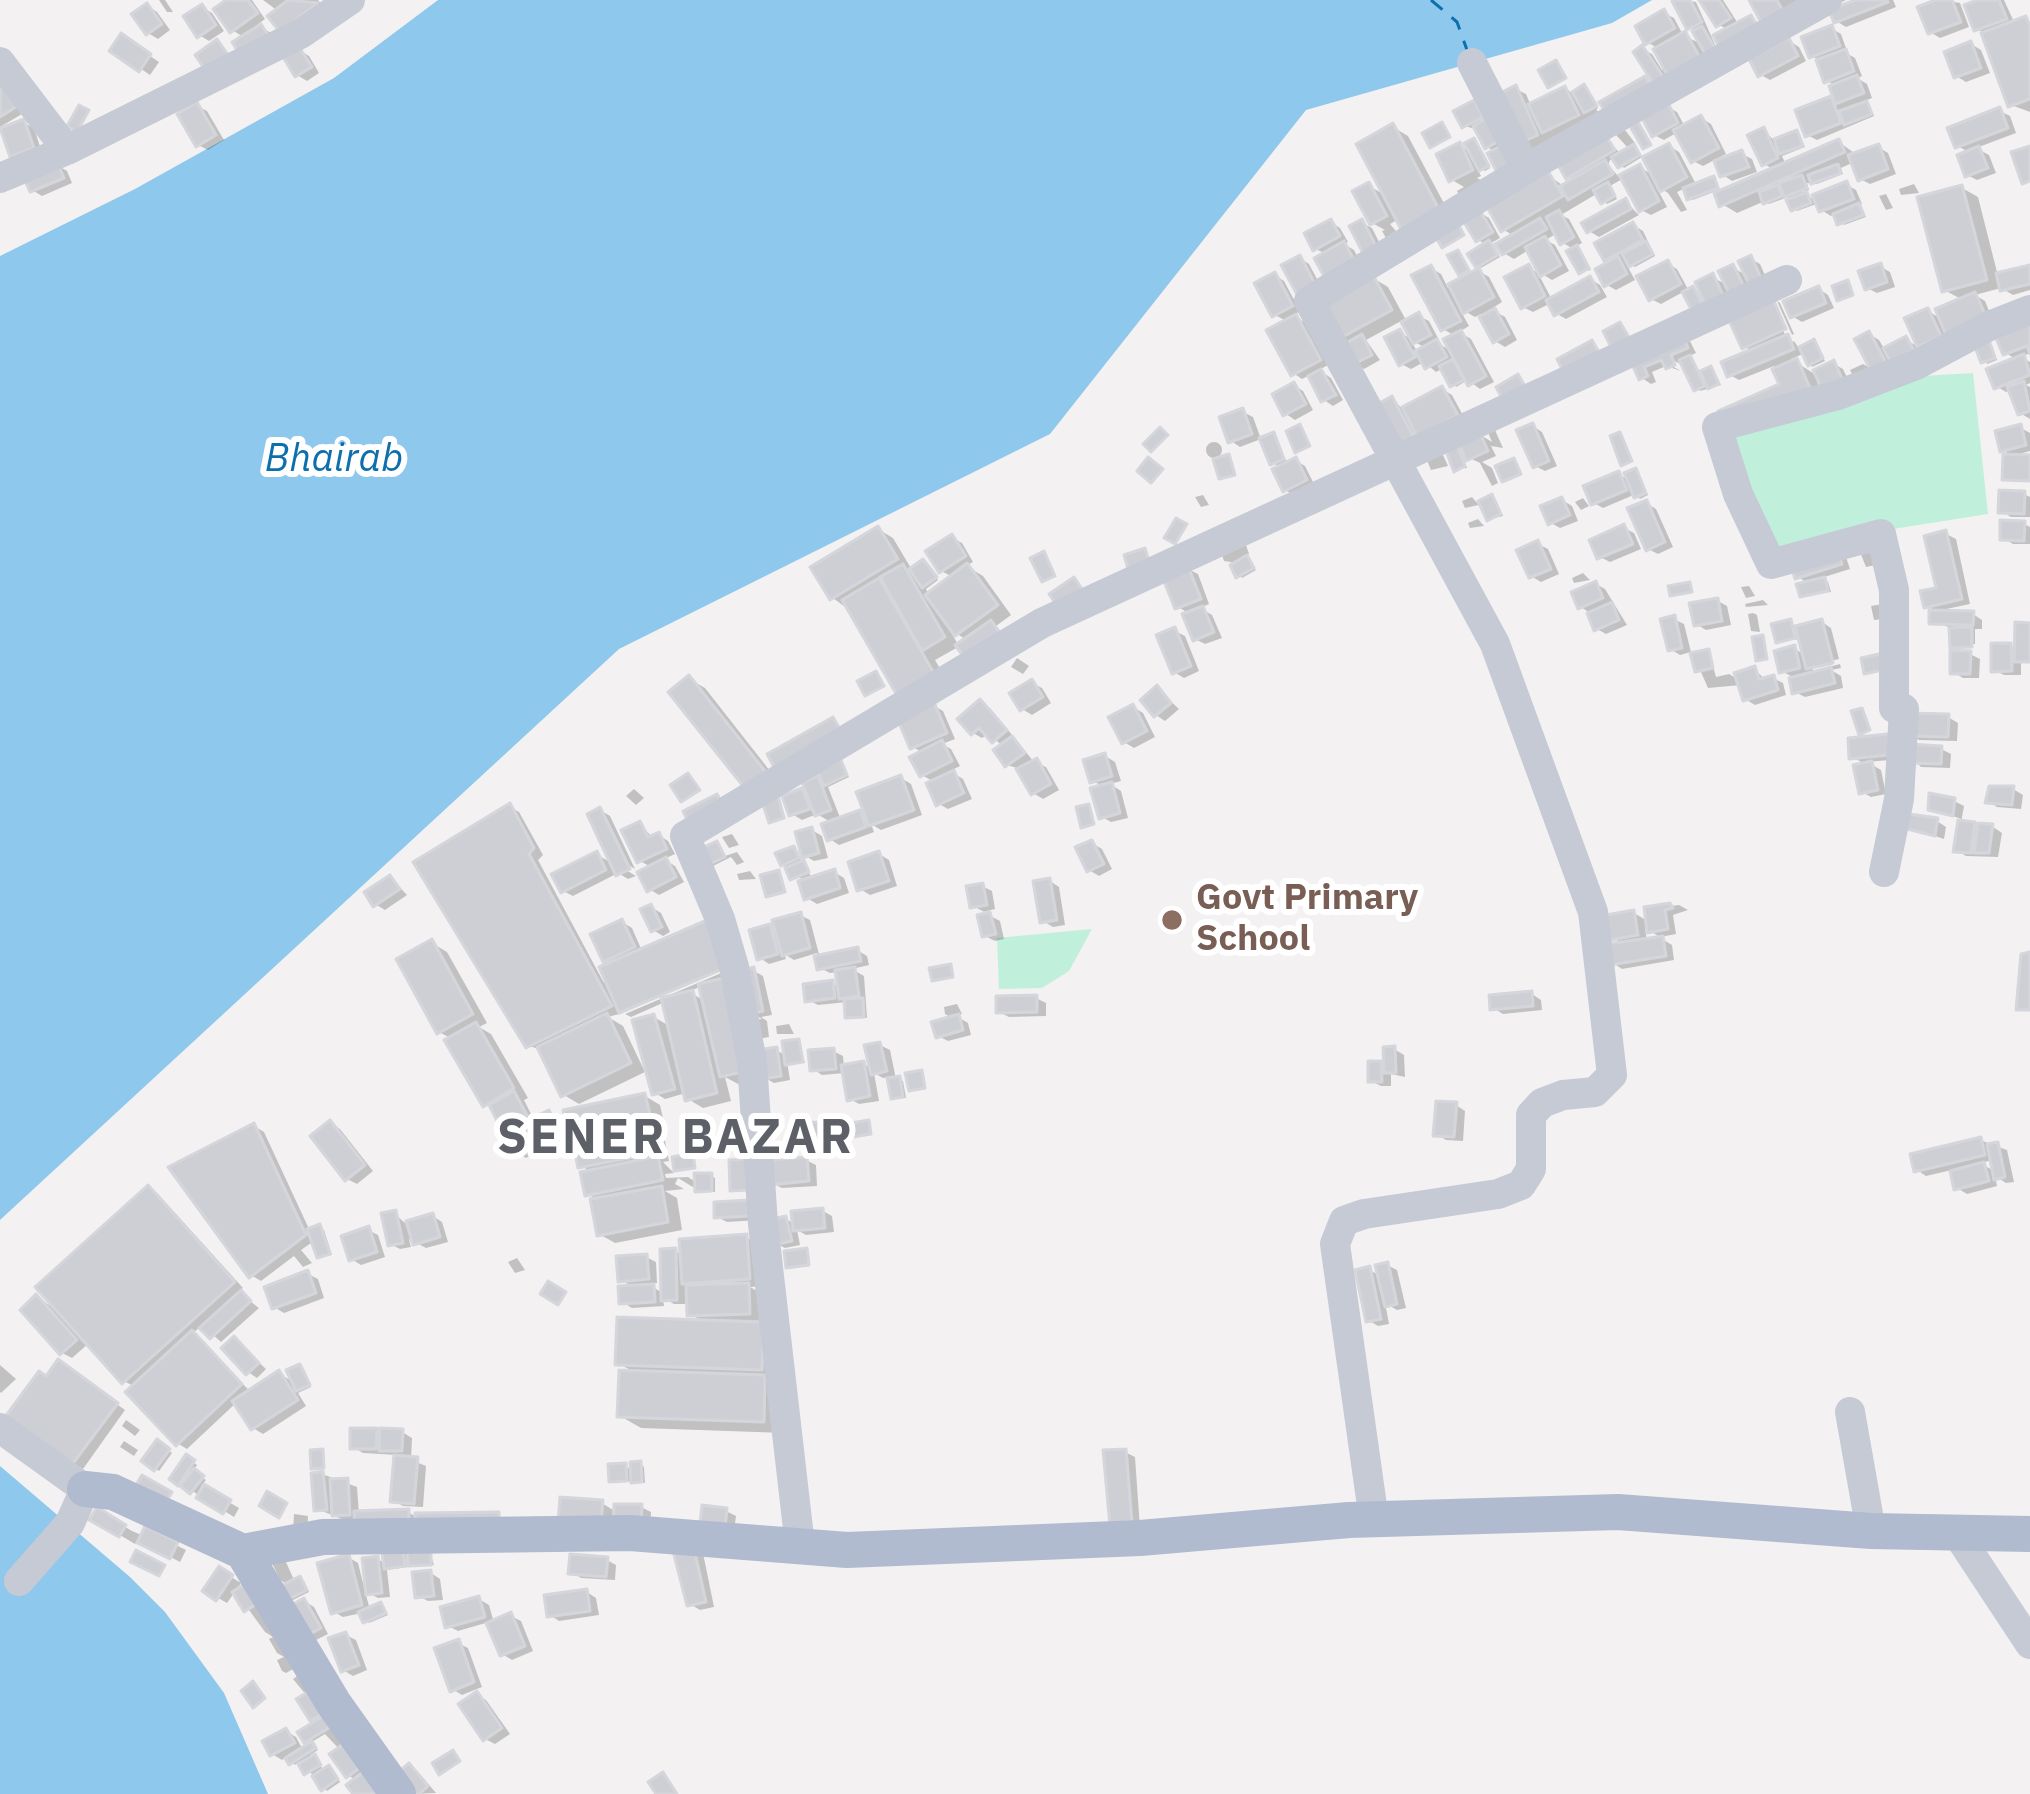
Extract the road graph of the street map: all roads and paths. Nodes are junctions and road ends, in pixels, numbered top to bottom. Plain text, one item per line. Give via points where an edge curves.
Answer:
1 (350, 0) edge
2 (1827, 0) edge
3 (0, 62) edge
4 (1472, 63) dead end
5 (67, 150) junction
6 (1526, 169) junction
7 (0, 178) edge
8 (1787, 280) dead end
9 (2030, 310) edge
10 (1395, 458) junction
11 (1883, 872) dead end
12 (1850, 1412) dead end
13 (0, 1428) edge
14 (86, 1489) junction
15 (1374, 1520) junction
16 (1871, 1531) junction
17 (2030, 1534) edge
18 (1958, 1535) junction
19 (800, 1546) junction
20 (243, 1552) junction
21 (19, 1581) dead end
22 (2030, 1644) edge
23 (398, 1794) edge

1 - 5 street via 302,33
2 - 6 street
3 - 5 street
4 - 6 street
5 - 7 street
6 - 10 street via 1309,301
8 - 10 street
9 - 11 street via 1838,395 1717,427 1771,564 1881,534 1894,590 1894,708 1904,709 1899,799
10 - 15 street via 1495,644 1593,912 1612,1075 1595,1092 1543,1102 1531,1115 1531,1169 1521,1185 1344,1221 1335,1244
10 - 19 street via 1042,622 685,836 724,935 752,1062
12 - 16 street
13 - 14 street
14 - 20 main road via 113,1492
14 - 21 street via 70,1523
15 - 16 main road via 1618,1512
15 - 19 main road via 1140,1538
16 - 18 main road
17 - 18 main road
18 - 22 street
19 - 20 main road via 630,1533 323,1537
20 - 23 main road

